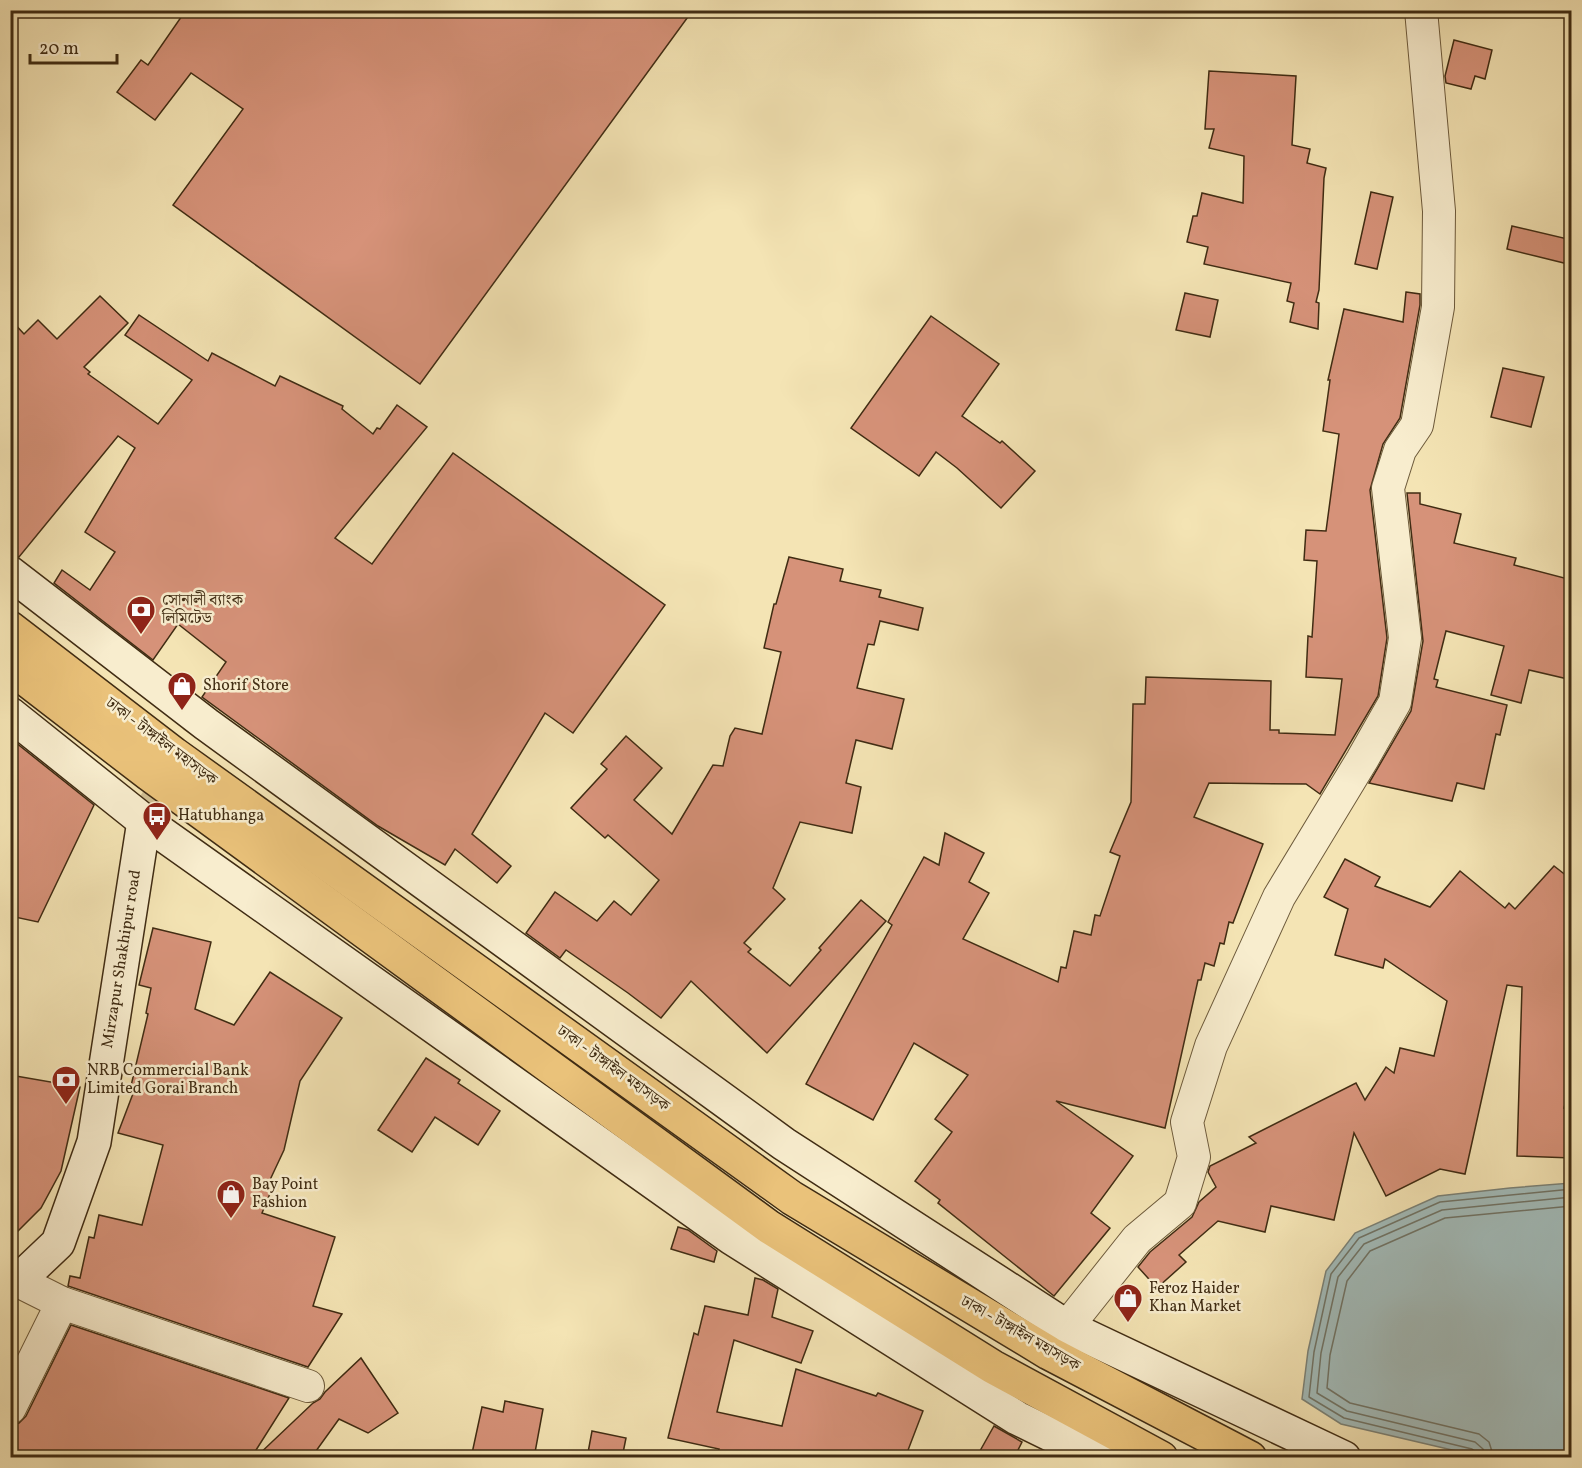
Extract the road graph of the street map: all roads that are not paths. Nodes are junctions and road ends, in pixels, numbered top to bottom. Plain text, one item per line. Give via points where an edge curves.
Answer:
1 (1421, 10) edge
2 (10, 573) edge
3 (10, 628) edge
4 (10, 668) edge
5 (10, 714) edge
6 (144, 821) junction
7 (14, 1282) edge
8 (62, 1303) junction
9 (1067, 1327) junction
10 (308, 1386) dead end
11 (10, 1408) edge
12 (1099, 1458) edge
13 (1161, 1458) edge
14 (1250, 1458) edge
15 (1344, 1458) edge

1 - 9 street via 1439,211 1438,307 1417,424 1400,450 1388,488 1405,638 1395,702 1279,897 1211,1046 1187,1122 1194,1157 1180,1203 1137,1239
2 - 9 main road via 206,724 784,1144
3 - 14 highway, ঢাকা - টাঙ্গাইল মহাসড়ক via 174,754 792,1198 1049,1353
4 - 13 highway, ঢাকা - টাঙ্গাইল মহাসড়ক via 769,1227 993,1367
5 - 6 main road
6 - 7 main road, Mirzapur Shakhipur road via 94,1142 58,1243
6 - 12 main road via 732,1238 1017,1418
7 - 8 street
8 - 10 street
8 - 11 street
9 - 15 main road

